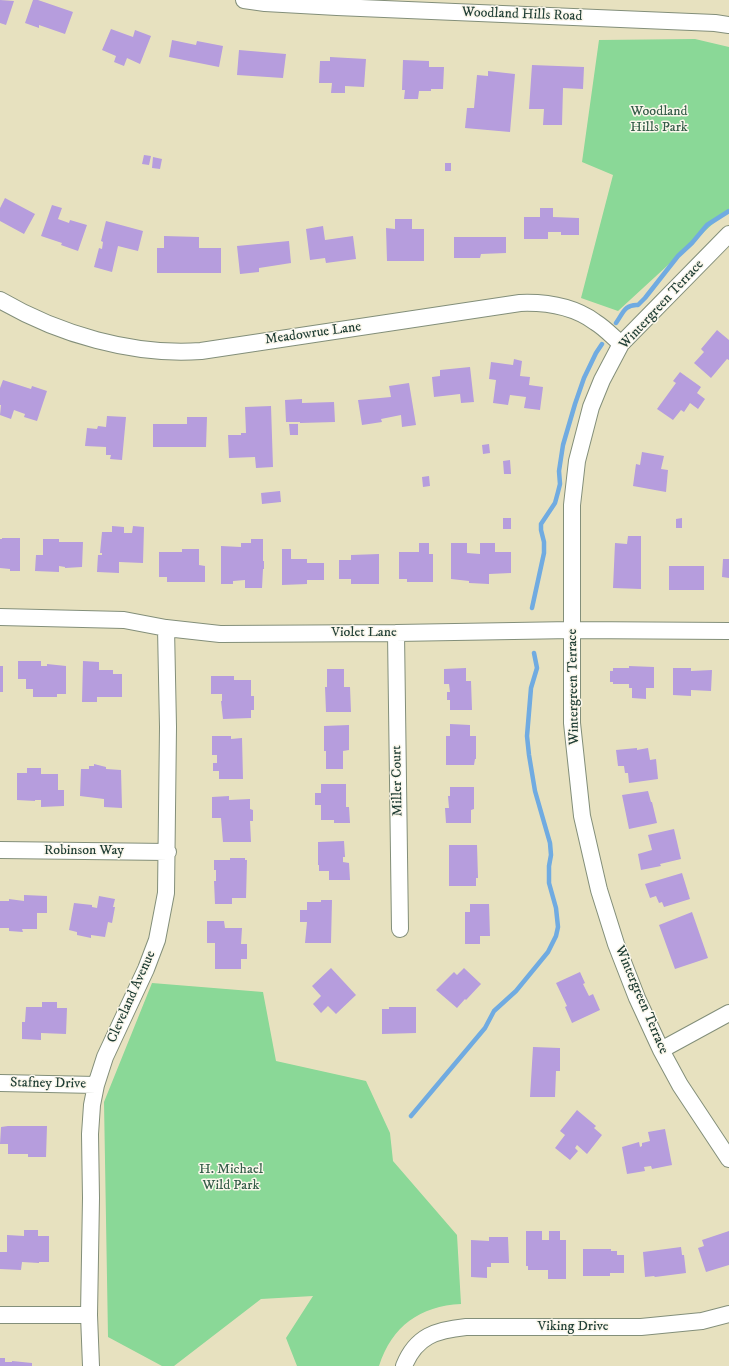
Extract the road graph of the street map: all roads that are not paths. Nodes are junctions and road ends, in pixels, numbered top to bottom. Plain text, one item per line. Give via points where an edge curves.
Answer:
1 (244, 0) edge
2 (337, 4) edge
3 (729, 25) edge
4 (729, 234) edge
5 (0, 300) edge
6 (621, 344) junction
7 (0, 617) edge
8 (166, 628) junction
9 (572, 630) junction
10 (729, 631) edge
11 (396, 633) junction
12 (0, 850) edge
13 (168, 852) junction
14 (400, 929) dead end
15 (729, 1013) edge
16 (661, 1050) junction
17 (0, 1083) edge
18 (96, 1085) junction
19 (729, 1159) edge
20 (729, 1314) edge
21 (0, 1315) edge
22 (89, 1315) junction
23 (91, 1366) edge
24 (404, 1366) edge

1 - 2 street, Woodland Hills Road
2 - 3 street, Woodland Hills Road
4 - 6 street, Wintergreen Terrace
5 - 6 street, Meadowrue Lane via 61,329 154,351 201,351 540,302 578,312 595,322
6 - 9 street, Wintergreen Terrace via 591,406 577,461 572,505
7 - 8 street, Violet Lane via 124,620
8 - 11 street, Violet Lane via 220,634
8 - 13 street, Cleveland Avenue
9 - 10 street, Violet Lane
9 - 11 street, Violet Lane
9 - 16 street, Wintergreen Terrace via 572,723 582,816 599,890 616,944
11 - 14 street, Miller Court
12 - 13 street, Robinson Way
13 - 18 street, Cleveland Avenue via 166,894 157,940 105,1057
15 - 16 street
16 - 19 street, Wintergreen Terrace via 680,1085
17 - 18 street, Stafney Drive
18 - 22 street, Cleveland Avenue via 90,1134
20 - 24 street, Viking Drive via 702,1321 641,1327 448,1329 419,1342 407,1357
21 - 22 street
22 - 23 street, Cleveland Avenue

